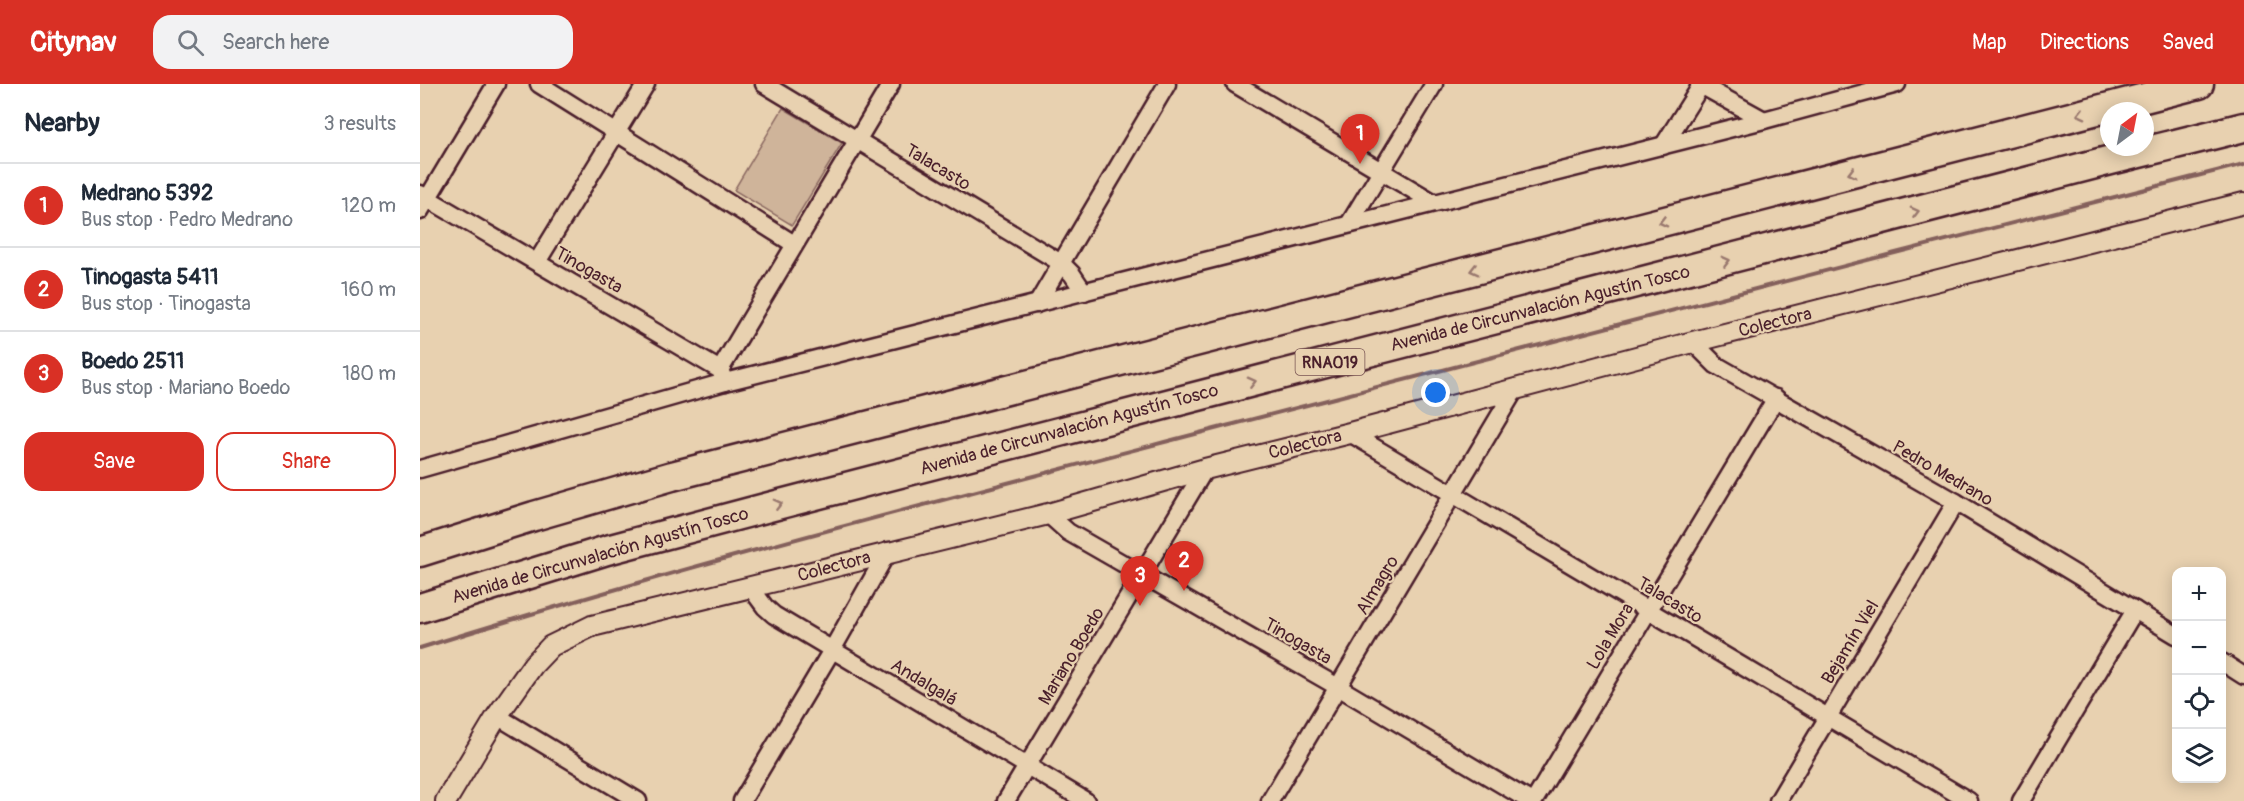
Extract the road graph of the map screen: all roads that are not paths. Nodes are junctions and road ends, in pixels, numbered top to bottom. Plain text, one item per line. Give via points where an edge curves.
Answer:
1 (496, 84) edge
2 (539, 84) edge
3 (646, 84) edge
4 (764, 84) edge
5 (891, 84) edge
6 (1167, 84) edge
7 (1235, 84) edge
8 (1434, 84) edge
9 (1701, 84) edge
10 (1897, 84) edge
11 (2199, 84) edge
12 (1764, 120) junction
13 (2244, 127) edge
14 (617, 131) junction
15 (856, 141) junction
16 (1663, 146) junction
17 (1382, 171) junction
18 (422, 201) edge
19 (1433, 202) junction
20 (2244, 202) edge
21 (1349, 224) junction
22 (794, 244) junction
23 (537, 262) junction
24 (1061, 263) junction
25 (1084, 292) junction
26 (1037, 304) junction
27 (1693, 342) junction
28 (722, 376) junction
29 (1516, 388) junction
30 (1776, 398) junction
31 (1350, 433) junction
32 (420, 469) edge
33 (1205, 469) junction
34 (1453, 494) junction
35 (1956, 502) junction
36 (1048, 514) junction
37 (888, 551) junction
38 (420, 552) edge
39 (1143, 574) junction
40 (751, 588) junction
41 (420, 609) edge
42 (1648, 610) junction
43 (2135, 610) junction
44 (2172, 633) edge
45 (832, 650) junction
46 (2226, 665) edge
47 (2244, 676) edge
48 (1338, 687) junction
49 (497, 716) junction
50 (1828, 717) junction
51 (1027, 766) junction
52 (446, 801) edge
53 (638, 801) edge
54 (742, 801) edge
55 (1006, 801) edge
56 (1086, 801) edge
57 (1270, 801) edge
58 (1532, 801) edge
59 (1778, 801) edge
60 (1969, 801) edge
61 (2021, 801) edge

1 - 18 street, Tinogasta
2 - 14 street
3 - 14 street
4 - 15 street, Talacasto
5 - 15 street
6 - 24 street
7 - 17 street
8 - 17 street
9 - 12 street
9 - 16 street
10 - 12 street
11 -> 38 highway via 672,476
12 - 16 street
41 -> 13 highway, Avenida de Circunvalación Agustín Tosco / RNA019 via 607,550 757,510
14 - 22 street
14 - 23 street
15 - 22 street
15 - 24 street, Talacasto
16 - 19 street
17 - 19 street
17 - 21 street
18 - 23 street, Tinogasta
19 - 21 street
20 - 27 street, Colectora
21 - 25 street
22 - 28 street
23 - 28 street, Tinogasta
24 - 25 street, Talacasto
24 - 26 street
25 - 26 street
26 - 28 street
27 - 29 street, Colectora
27 - 30 street, Pedro Medrano via 1716,365
28 - 32 street
29 - 31 street, Colectora
29 - 34 street, Almagro
30 - 35 street, Pedro Medrano
30 - 42 street, Lola Mora
31 - 33 street, Colectora
31 - 34 street, Talacasto
33 - 36 street, Colectora
33 - 39 street, Mariano Boedo
34 - 42 street, Talacasto
34 - 48 street, Almagro
35 - 43 street, Pedro Medrano
35 - 50 street, Bejamín Viel
36 - 37 street, Colectora
36 - 39 street, Tinogasta via 1068,532
37 - 40 street, Colectora
37 - 45 street
39 - 48 street, Tinogasta
39 - 51 street, Mariano Boedo
40 - 45 street, Andalgalá via 774,615
40 - 49 street, Colectora via 592,626 569,636 540,656
42 - 50 street, Talacasto
42 - 58 street, Lola Mora
43 - 44 street, Pedro Medrano
43 - 61 street
45 - 51 street, Andalgalá
45 - 54 street
46 - 47 street
48 - 57 street, Almagro
48 - 58 street, Tinogasta
49 - 52 street, Colectora
49 - 53 street
50 - 59 street, Bejamín Viel
50 - 60 street, Talacasto
51 - 55 street, Mariano Boedo
51 - 56 street, Andalgalá

